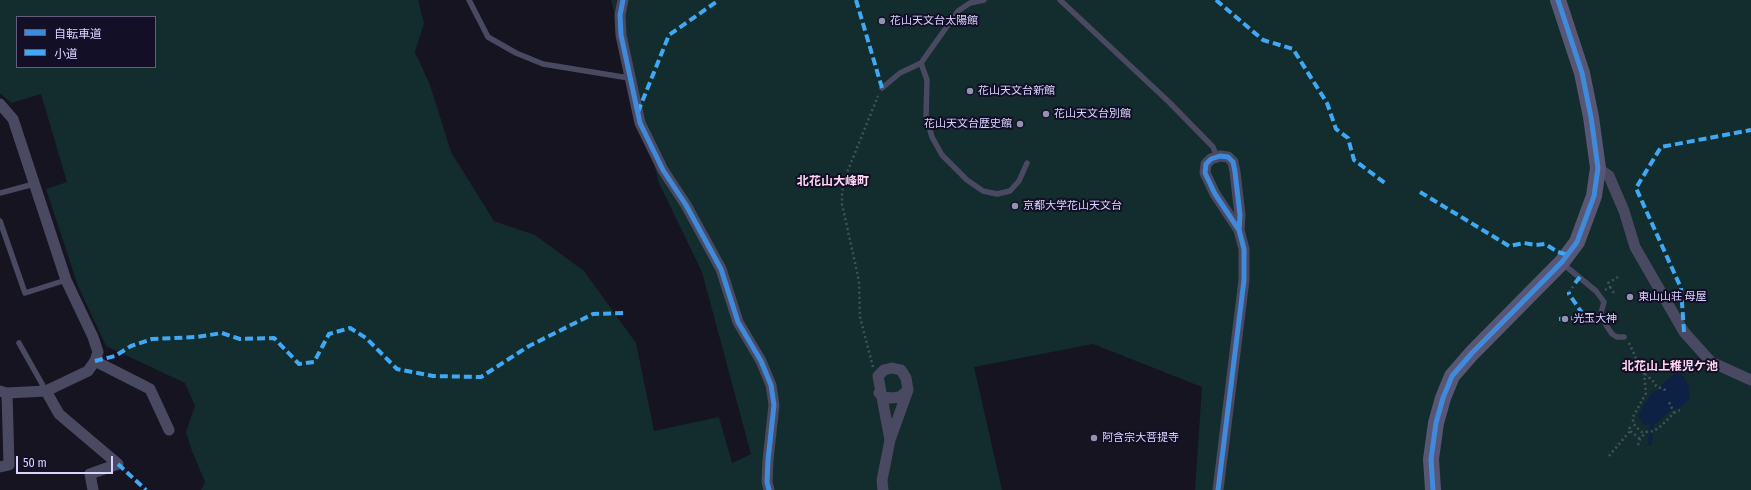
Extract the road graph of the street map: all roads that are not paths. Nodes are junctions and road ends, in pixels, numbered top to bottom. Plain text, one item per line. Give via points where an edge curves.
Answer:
1 (469, 0) edge
2 (623, 0) edge
3 (984, 0) edge
4 (1060, 0) edge
5 (1558, 0) edge
6 (921, 63) junction
7 (629, 78) junction
8 (882, 88) road end
9 (2, 109) edge
10 (1217, 157) junction
11 (1027, 163) dead end
12 (1598, 168) junction
13 (34, 184) junction
14 (0, 193) edge
15 (0, 222) edge
16 (1239, 230) junction
17 (1562, 262) junction
18 (66, 280) junction
19 (1625, 338) road end
20 (19, 343) dead end
21 (95, 361) junction
22 (1751, 380) edge
23 (908, 390) junction
24 (46, 391) junction
25 (3, 392) edge
26 (879, 392) junction
27 (169, 430) dead end
28 (890, 440) junction
29 (0, 466) edge
30 (93, 490) edge
31 (770, 490) edge
32 (883, 490) edge
33 (1218, 490) edge
34 (1433, 490) edge

1 - 7 lane via 488,37 516,53 543,64
2 - 7 street via 621,28
3 - 6 lane via 970,3 958,10
4 - 10 lane via 1169,102 1213,147
5 - 12 street via 1582,73
6 - 8 lane via 900,73
6 - 11 lane via 927,80 926,117 932,137 942,155 967,180 983,191 996,194 1010,190 1019,181
7 - 31 street via 640,123 663,170 686,205 721,269 738,322 761,361 771,385 774,405 768,460 767,482
9 - 13 street via 13,119
10 - 16 street via 1228,158 1233,162 1240,215
10 - 16 street via 1206,164 1205,172 1215,194
12 - 17 street via 1594,196 1587,218 1577,242
12 - 22 street via 1608,176 1624,211 1635,247 1684,332 1711,362
13 - 14 lane
13 - 18 street
15 - 18 lane via 25,293
16 - 33 street via 1244,249 1243,297
17 - 19 lane via 1596,291 1604,302 1601,313 1606,325 1612,334
17 - 34 street via 1452,376 1436,423 1431,459
18 - 21 street via 93,337 98,352
20 - 24 lane
21 - 24 street via 88,371
21 - 27 street via 150,389
23 - 26 street via 900,397 891,398 884,397
23 - 26 street via 902,370 892,368 884,370 878,376
23 - 28 street
24 - 25 street
24 - 30 street via 59,414 118,464 90,474
25 - 29 street via 9,466
26 - 28 street
28 - 32 street via 882,480

